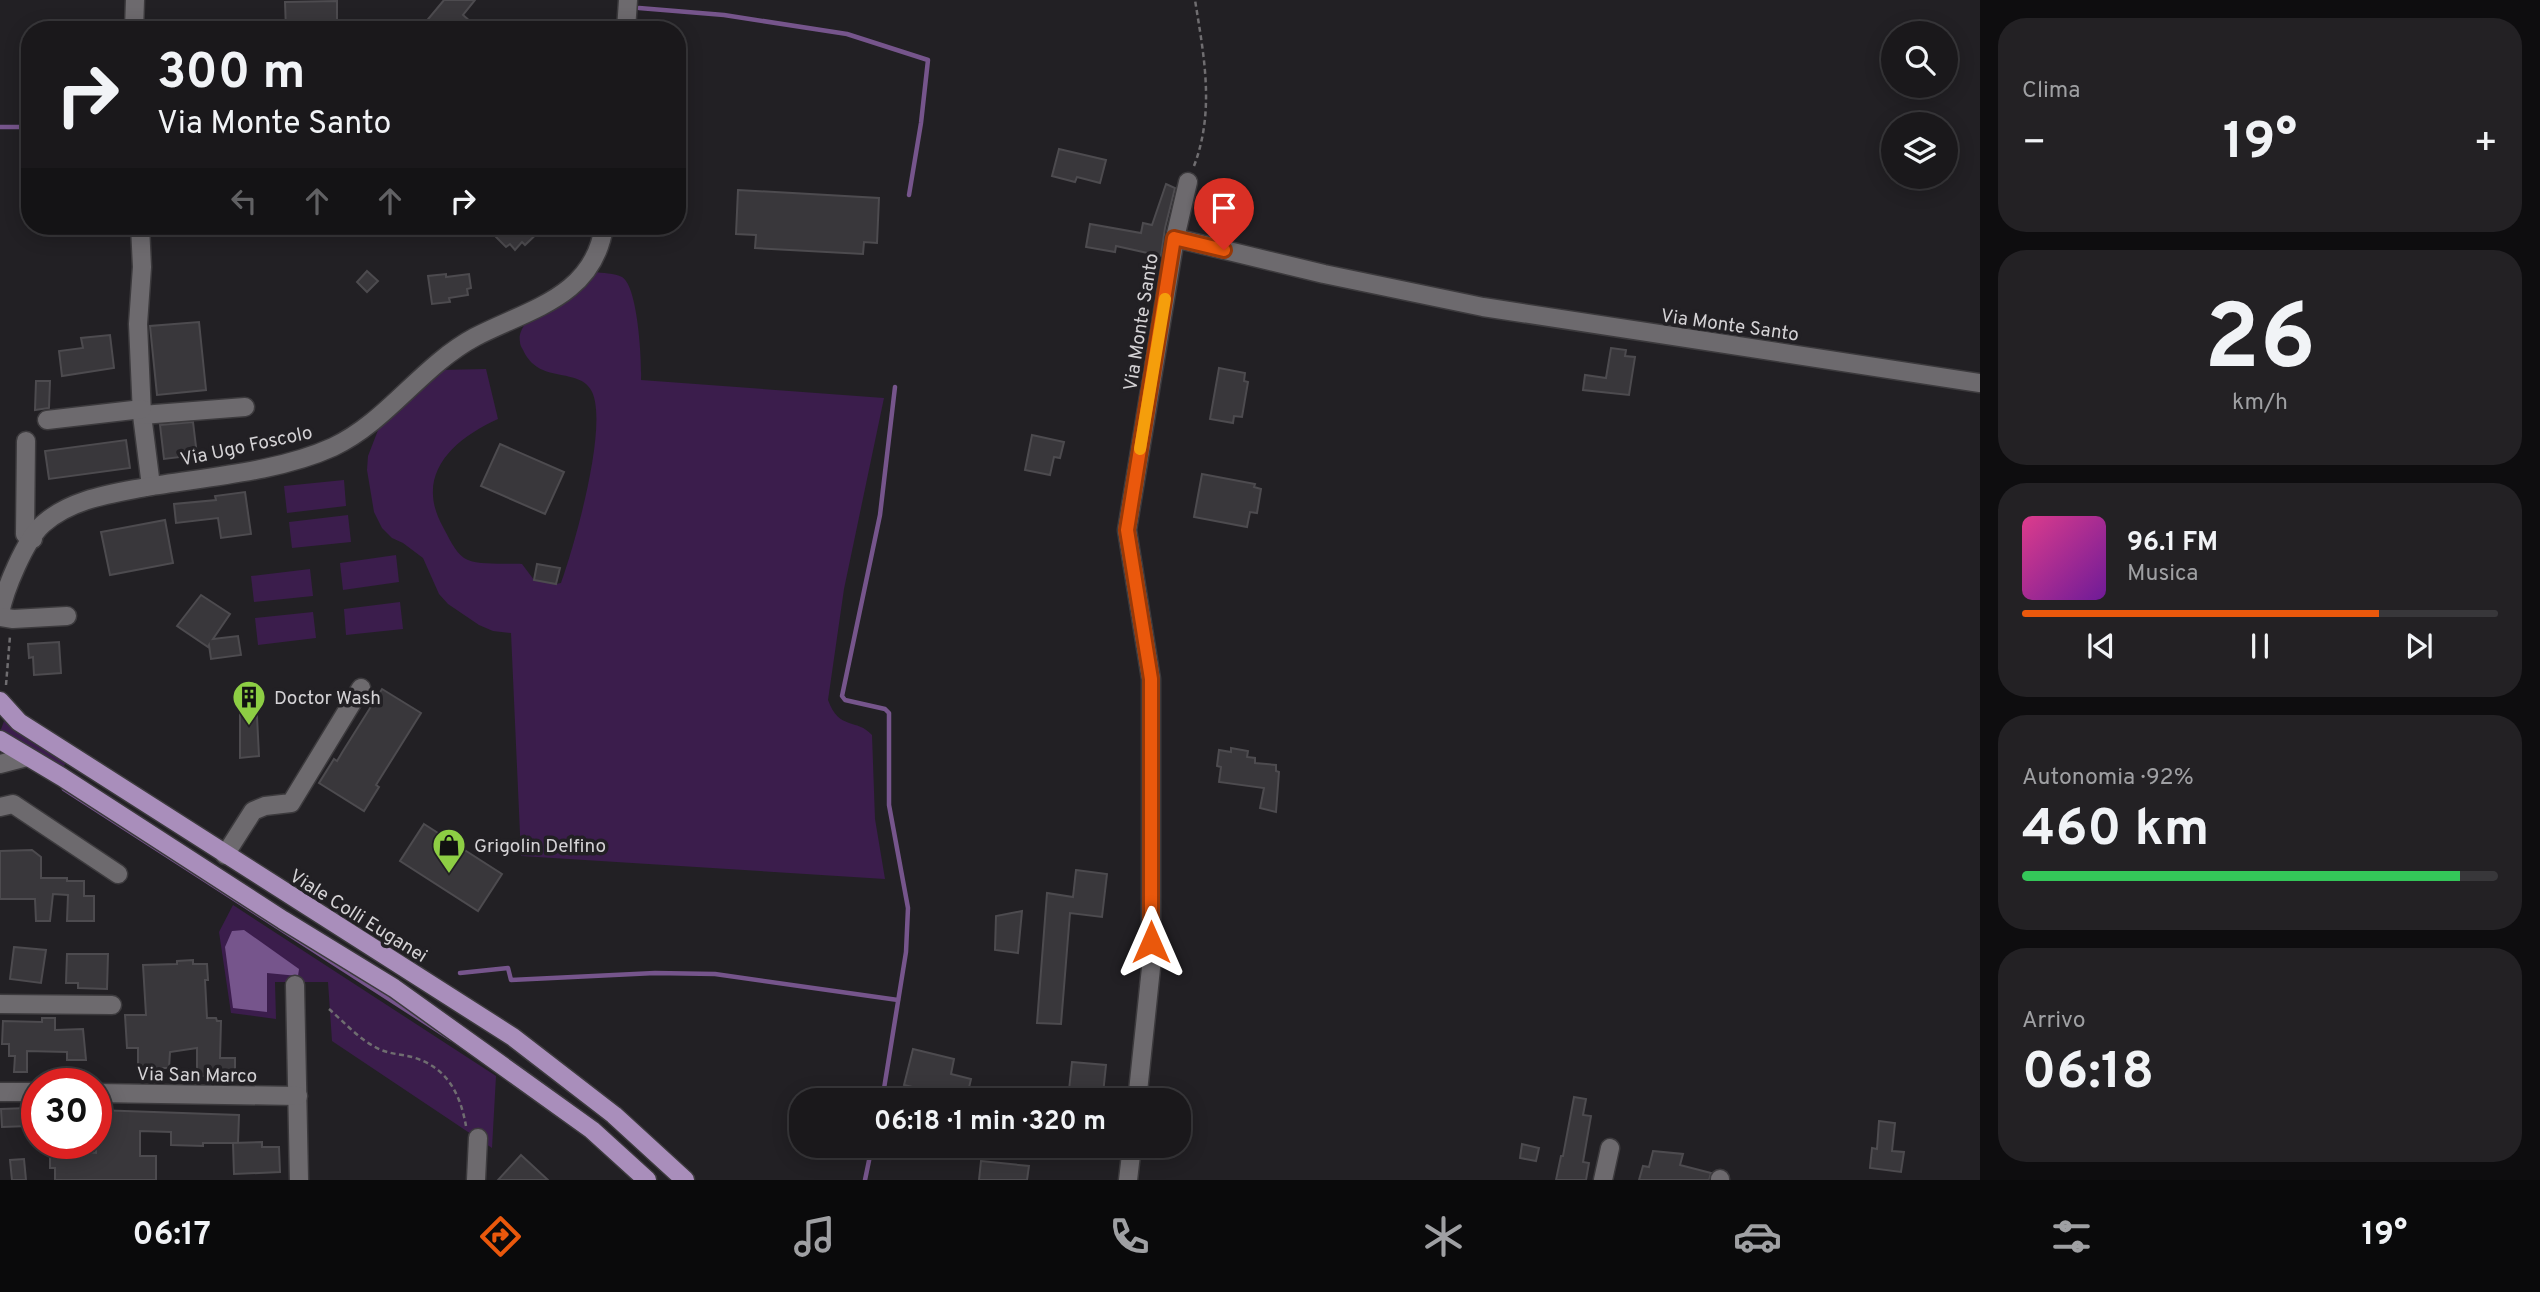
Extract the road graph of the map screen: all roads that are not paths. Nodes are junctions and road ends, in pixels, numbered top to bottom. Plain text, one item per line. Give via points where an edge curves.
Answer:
1 (135, 0) edge
2 (628, 0) edge
3 (134, 21) edge
4 (627, 21) edge
5 (1188, 183) road end
6 (140, 235) edge
7 (602, 235) edge
8 (1174, 238) junction
9 (1980, 383) edge
10 (245, 407) dead end
11 (142, 412) junction
12 (47, 420) dead end
13 (26, 441) dead end
14 (151, 486) junction
15 (33, 539) junction
16 (67, 616) dead end
17 (4, 617) edge
18 (361, 688) dead end
19 (5, 698) edge
20 (0, 740) edge
21 (27, 758) junction
22 (0, 764) edge
23 (0, 807) edge
24 (225, 855) junction
25 (118, 874) dead end
26 (295, 985) dead end
27 (0, 1004) edge
28 (113, 1006) dead end
29 (1138, 1088) edge
30 (0, 1091) edge
31 (21, 1092) edge
32 (112, 1093) edge
33 (298, 1096) junction
34 (472, 1132) road end
35 (1610, 1148) dead end
36 (1131, 1158) edge
37 (299, 1180) edge
38 (476, 1180) edge
39 (647, 1180) edge
40 (685, 1180) edge
41 (1128, 1180) edge
42 (1603, 1180) edge

1 - 3 street
2 - 4 street
5 - 8 street
6 - 11 street
7 - 14 street, Via Ugo Foscolo via 595,259 580,281 444,358 353,437 300,459
8 - 9 street, Via Monte Santo via 1483,307
8 - 29 street, Via Monte Santo via 1127,530 1151,679 1151,968
10 - 11 street
11 - 12 street
11 - 14 street
13 - 15 street via 26,534
14 - 15 street, Via Ugo Foscolo via 65,508 41,526
15 - 17 street, Via Ugo Foscolo via 11,575
16 - 17 street
18 - 24 street via 290,803 253,811
19 - 24 main road, Viale Colli Euganei via 19,722
20 - 21 main road
21 - 22 street
21 - 39 main road via 394,988 592,1130
23 - 25 street via 13,804
24 - 40 main road, Viale Colli Euganei via 513,1037 614,1115
26 - 33 street
27 - 28 street
30 - 31 street
32 - 33 street, Via San Marco
33 - 37 street
34 - 38 street
35 - 42 street
36 - 41 street

